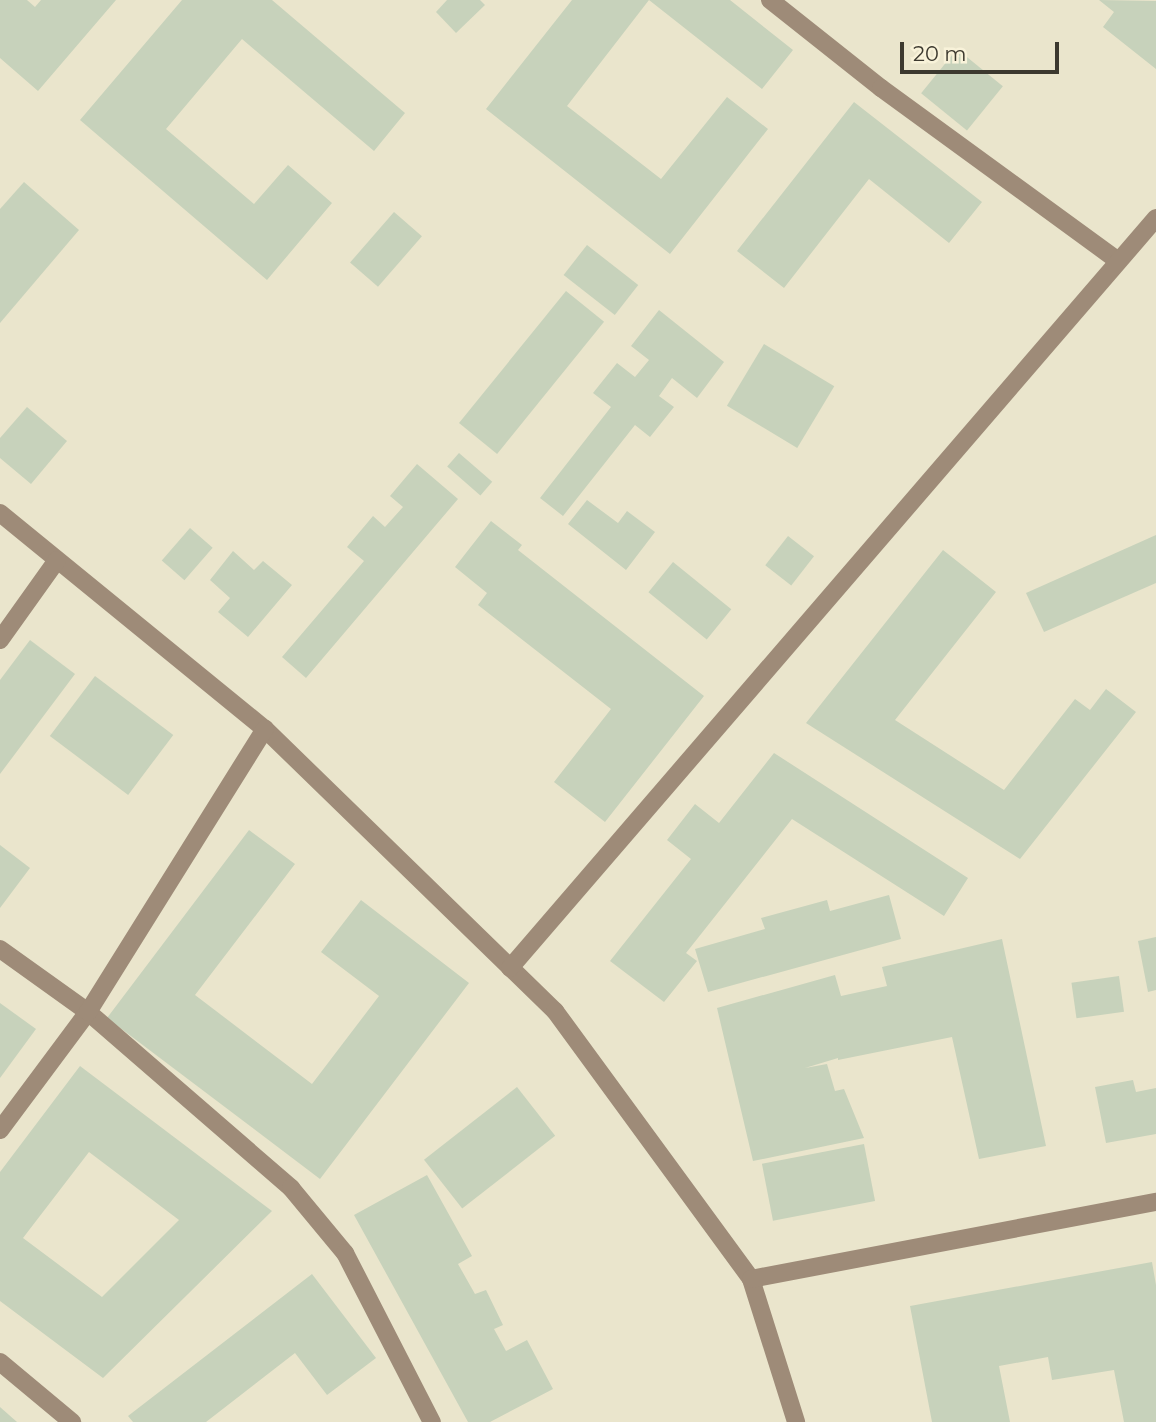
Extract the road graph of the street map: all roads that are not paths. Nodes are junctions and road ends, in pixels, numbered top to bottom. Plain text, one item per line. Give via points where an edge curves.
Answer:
1 (770, 0) edge
2 (1156, 218) edge
3 (1118, 261) junction
4 (0, 513) edge
5 (57, 560) junction
6 (0, 640) edge
7 (265, 729) junction
8 (0, 949) edge
9 (510, 968) junction
10 (88, 1012) junction
11 (0, 1130) edge
12 (1156, 1202) edge
13 (751, 1279) junction
14 (0, 1362) edge
15 (72, 1422) edge
16 (432, 1422) edge
17 (796, 1422) edge

1 - 3 street via 881,88
2 - 3 street
3 - 9 street
4 - 5 street
5 - 6 street
5 - 7 street
7 - 9 street
7 - 10 street
8 - 10 street
9 - 13 street via 555,1011
10 - 11 street
10 - 16 street via 299,1198 345,1253
12 - 13 street
13 - 17 street
14 - 15 street

